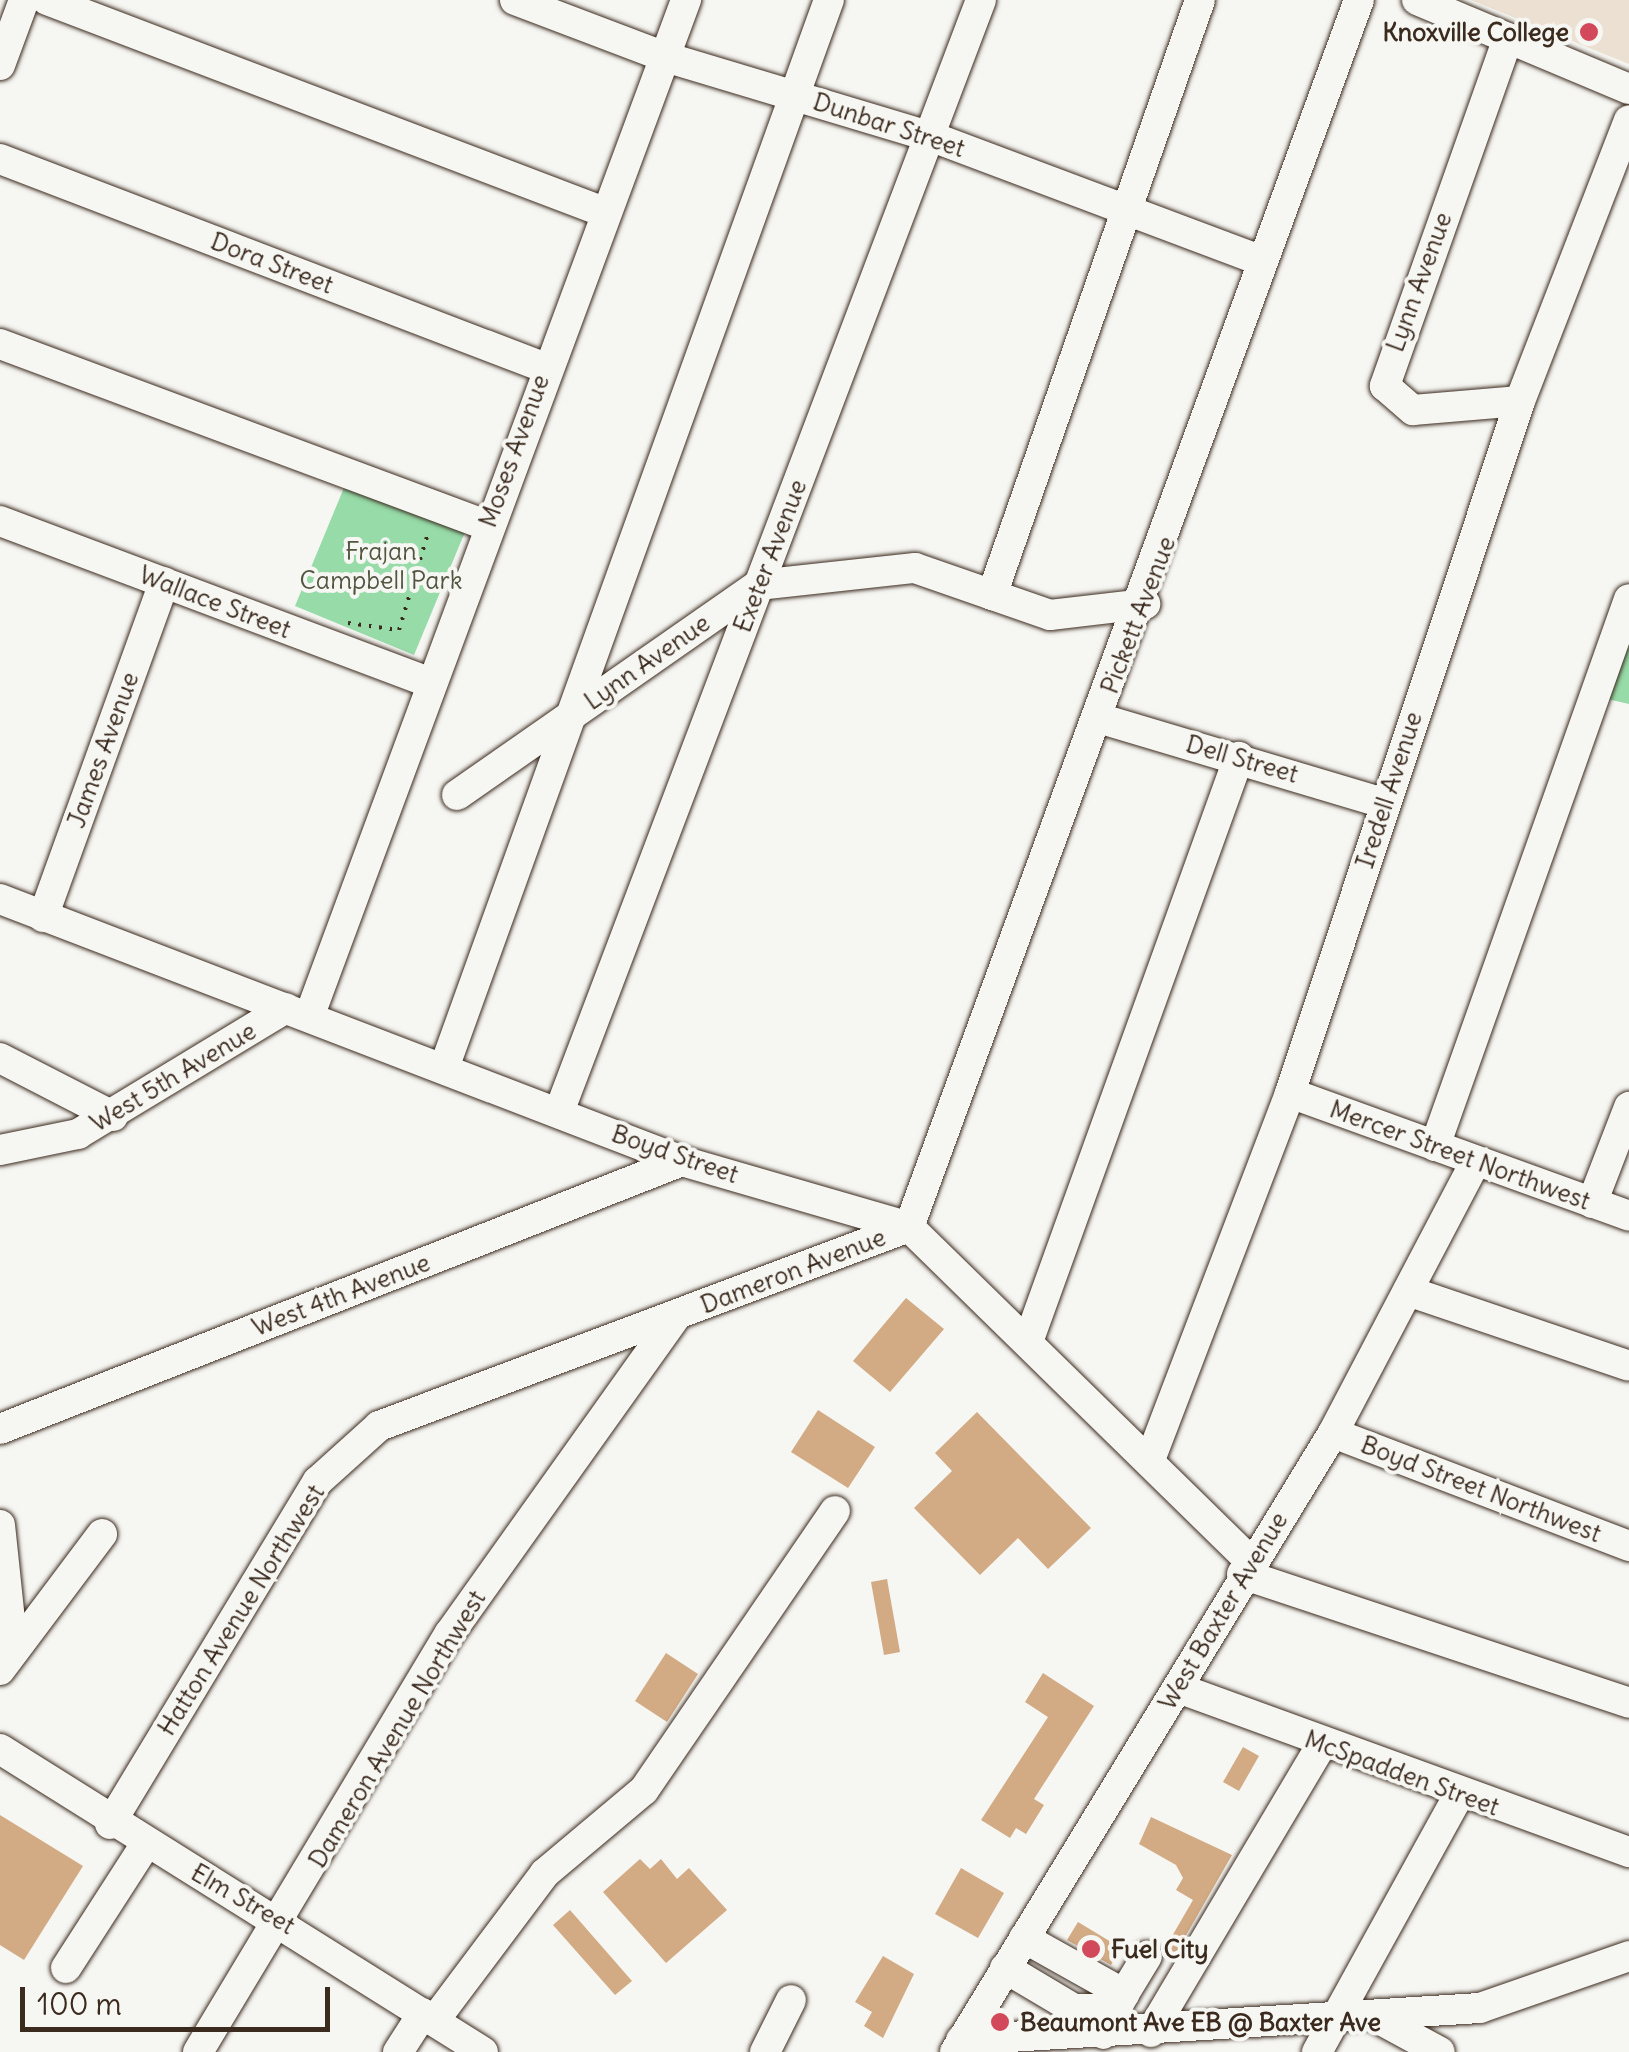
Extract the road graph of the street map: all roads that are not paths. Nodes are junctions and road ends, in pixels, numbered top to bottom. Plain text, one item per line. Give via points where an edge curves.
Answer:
1 (24, 0) edge
2 (47, 0) edge
3 (515, 0) edge
4 (686, 0) edge
5 (829, 0) edge
6 (981, 0) edge
7 (1200, 0) edge
8 (1359, 0) edge
9 (1418, 0) edge
10 (1507, 40) junction
11 (665, 57) junction
12 (0, 65) edge
13 (1629, 89) edge
14 (791, 94) junction
15 (1629, 120) edge
16 (936, 138) junction
17 (0, 159) edge
18 (1127, 210) junction
19 (604, 212) junction
20 (1260, 260) junction
21 (0, 344) edge
22 (544, 367) junction
23 (1520, 401) junction
24 (0, 521) edge
25 (486, 526) junction
26 (164, 582) junction
27 (758, 585) junction
28 (992, 594) junction
29 (1629, 599) edge
30 (1145, 604) junction
31 (430, 683) junction
32 (1098, 718) junction
33 (563, 721) junction
34 (1238, 757) junction
35 (457, 795) dead end
36 (1384, 803) junction
37 (0, 900) edge
38 (43, 916) junction
39 (297, 1013) junction
40 (0, 1058) edge
41 (444, 1068) junction
42 (1290, 1094) junction
43 (1629, 1107) edge
44 (559, 1112) junction
45 (113, 1116) junction
46 (1435, 1146) junction
47 (0, 1150) edge
48 (682, 1161) junction
49 (1476, 1161) junction
50 (1592, 1203) junction
51 (1629, 1216) edge
52 (910, 1227) junction
53 (1408, 1290) junction
54 (677, 1315) junction
55 (1028, 1342) junction
56 (1629, 1366) edge
57 (0, 1429) edge
58 (1333, 1433) junction
59 (1150, 1460) junction
60 (835, 1511) dead end
61 (0, 1525) edge
62 (102, 1534) dead end
63 (1629, 1546) edge
64 (1245, 1567) junction
65 (7, 1660) edge
66 (1178, 1688) junction
67 (1629, 1703) edge
68 (1322, 1744) junction
69 (0, 1749) edge
70 (1458, 1797) junction
71 (110, 1824) junction
72 (146, 1844) junction
73 (1629, 1852) edge
74 (282, 1920) junction
75 (1024, 1938) junction
76 (1054, 1955) junction
77 (1148, 1956) dead end
78 (1629, 1956) edge
79 (66, 1968) dead end
80 (1006, 1968) junction
81 (1036, 1986) junction
82 (791, 2000) dead end
83 (429, 2017) junction
84 (1379, 2019) junction
85 (1334, 2024) junction
86 (1101, 2025) edge
87 (1151, 2032) junction
88 (1019, 2045) edge
89 (958, 2046) edge
90 (198, 2052) edge
91 (398, 2052) edge
92 (484, 2052) edge
93 (765, 2052) edge
94 (1317, 2052) edge
95 (1440, 2052) edge

1 - 12 street
2 - 19 street
3 - 11 street, Dunbar Street
4 - 11 street, Moses Avenue
5 - 14 street
6 - 16 street, Exeter Avenue
7 - 18 street
8 - 20 street, Pickett Avenue
9 - 10 street
10 - 13 street
10 - 23 street, Lynn Avenue via 1385,386 1414,410
11 - 14 street, Dunbar Street
11 - 19 street, Moses Avenue
14 - 16 street, Dunbar Street
14 - 33 street
15 - 23 street, Iredell Avenue
16 - 18 street, Dunbar Street
16 - 27 street, Exeter Avenue
17 - 22 street, Dora Street
18 - 20 street, Dunbar Street
18 - 28 street
19 - 22 street, Moses Avenue
20 - 30 street, Pickett Avenue
21 - 25 street
22 - 25 street, Moses Avenue
23 - 36 street, Iredell Avenue
24 - 26 street, Wallace Street
25 - 31 street, Moses Avenue
26 - 31 street, Wallace Street
26 - 38 street, James Avenue
27 - 28 street, Lynn Avenue via 915,568
27 - 33 street, Lynn Avenue
27 - 44 street, Exeter Avenue
28 - 30 street, Lynn Avenue via 1050,615
29 - 46 street
30 - 32 street, Pickett Avenue
31 - 39 street, Moses Avenue
32 - 34 street, Dell Street
32 - 52 street, Pickett Avenue
33 - 35 street, Lynn Avenue
33 - 41 street
34 - 36 street, Dell Street
34 - 55 street
36 - 42 street, Iredell Avenue
37 - 38 street, Boyd Street
38 - 39 street, Boyd Street
39 - 41 street, Boyd Street
39 - 45 street, West 5th Avenue
40 - 45 street
41 - 44 street, Boyd Street
42 - 46 street, Mercer Street Northwest
42 - 59 street, Iredell Avenue
43 - 50 street
44 - 48 street, Boyd Street
45 - 47 street, West 5th Avenue
46 - 49 street, Mercer Street Northwest
48 - 52 street, Boyd Street
48 - 57 street, West 4th Avenue
49 - 50 street, Mercer Street Northwest
49 - 53 street, West Baxter Avenue
50 - 51 street, Mercer Street Northwest
52 - 54 street, Dameron Avenue
52 - 55 street, Boyd Street
53 - 56 street
53 - 58 street, West Baxter Avenue
54 - 71 street, Hatton Avenue Northwest via 379,1426 318,1481
54 - 74 street, Dameron Avenue Northwest via 450,1633
55 - 59 street, Boyd Street
58 - 63 street, Boyd Street Northwest
58 - 64 street, West Baxter Avenue
59 - 64 street, Boyd Street
60 - 83 street via 652,1779 546,1872
61 - 65 street
62 - 65 street
64 - 66 street, West Baxter Avenue
64 - 67 street
66 - 68 street, McSpadden Street
66 - 75 street, West Baxter Avenue
68 - 70 street, McSpadden Street
68 - 87 street
69 - 71 street, Elm Street
70 - 73 street, McSpadden Street
70 - 85 street
71 - 72 street, Elm Street
72 - 74 street, Elm Street
72 - 79 street
74 - 83 street, Elm Street
74 - 90 street, Dameron Avenue Northwest
75 - 76 street
75 - 80 street, West Baxter Avenue
76 - 81 street
76 - 86 street
77 - 86 street
78 - 84 street via 1480,2008
80 - 81 street
80 - 89 street, West Baxter Avenue
81 - 86 street
82 - 93 street
83 - 91 street
83 - 92 street, Elm Street
84 - 85 street
84 - 95 street
85 - 87 street
85 - 94 street
86 - 87 street
86 - 88 street
88 - 89 street

